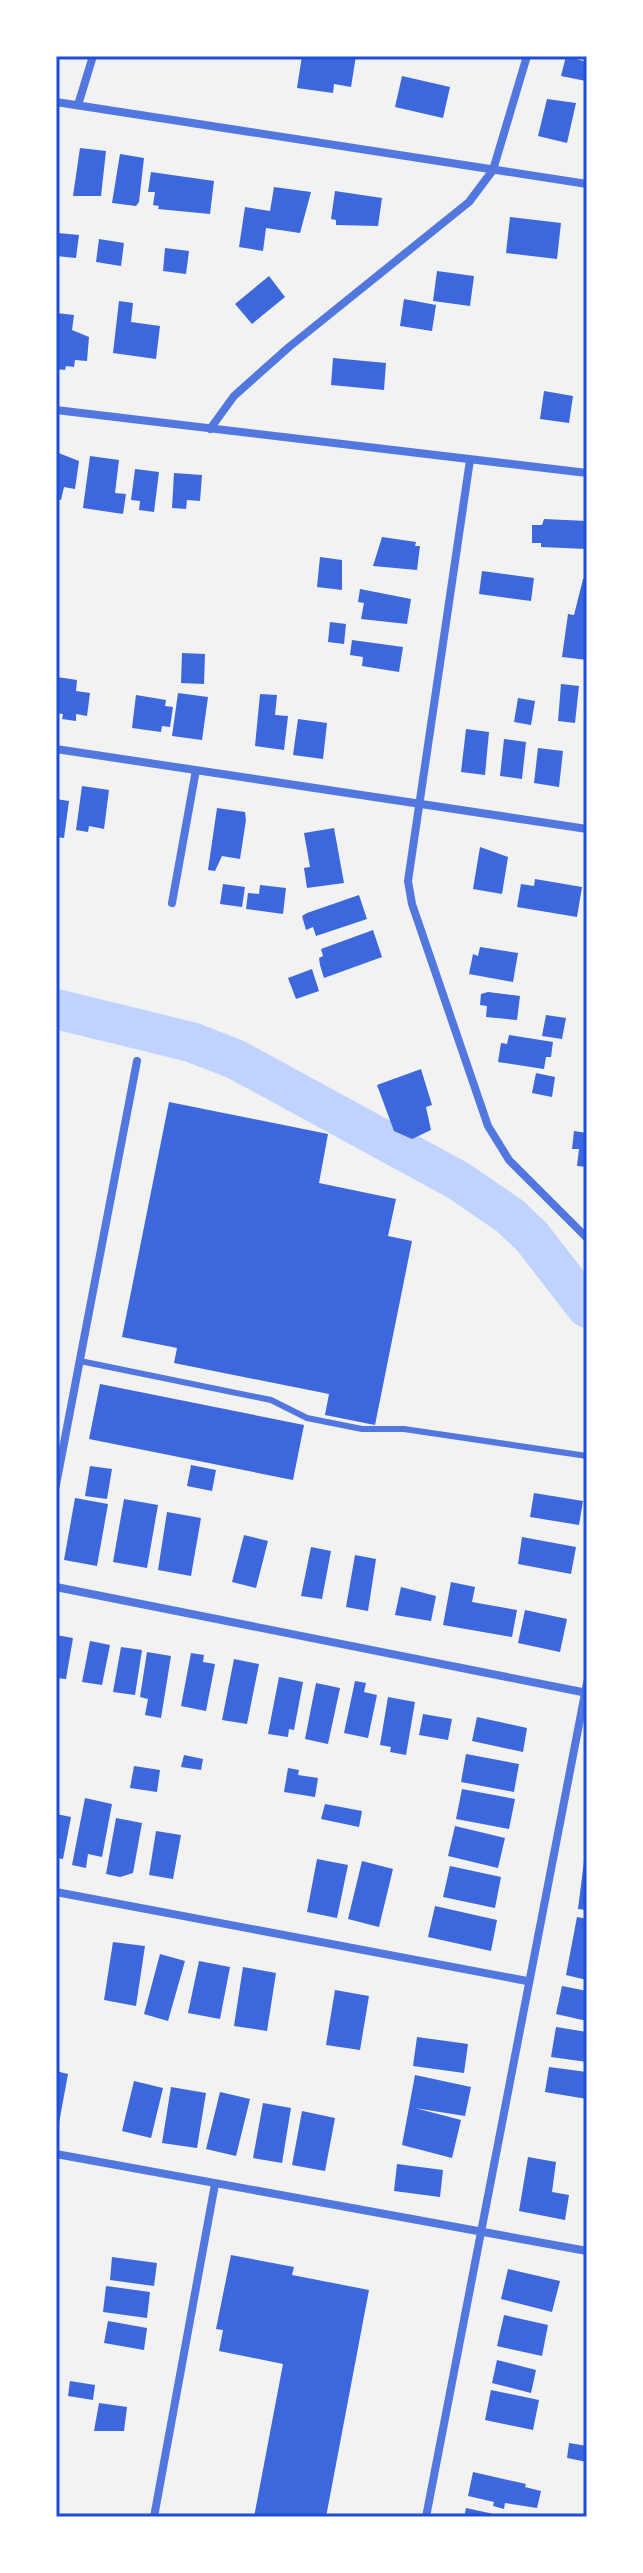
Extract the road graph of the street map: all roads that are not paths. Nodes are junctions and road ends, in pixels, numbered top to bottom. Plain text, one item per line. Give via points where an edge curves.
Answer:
1 (93, 56) edge
2 (527, 56) edge
3 (56, 102) edge
4 (78, 105) junction
5 (493, 170) junction
6 (587, 184) edge
7 (56, 410) edge
8 (210, 429) junction
9 (470, 460) junction
10 (587, 473) edge
11 (56, 749) edge
12 (196, 770) junction
13 (418, 804) junction
14 (587, 829) edge
15 (172, 903) dead end
16 (137, 1061) dead end
17 (587, 1238) edge
18 (80, 1361) junction
19 (587, 1456) edge
20 (56, 1485) edge
21 (56, 1587) edge
22 (586, 1689) edge
23 (56, 1892) edge
24 (527, 1981) junction
25 (56, 2154) edge
26 (215, 2184) junction
27 (479, 2233) junction
28 (587, 2251) edge
29 (154, 2517) edge
30 (426, 2517) edge

1 - 4 street
2 - 5 street
3 - 4 street
4 - 5 street
5 - 6 street
5 - 8 street via 469,202 234,396
7 - 8 street
8 - 9 street
9 - 10 street
9 - 13 street
11 - 12 street
12 - 13 street
12 - 15 street
13 - 14 street
13 - 17 street via 409,859 412,904 488,1126 509,1160
16 - 18 street
18 - 19 lane via 271,1400 307,1418 362,1429 404,1429
18 - 20 street
21 - 22 street
22 - 24 street
23 - 24 street
24 - 27 street
25 - 26 street
26 - 27 street
26 - 29 street
27 - 28 street
27 - 30 street

